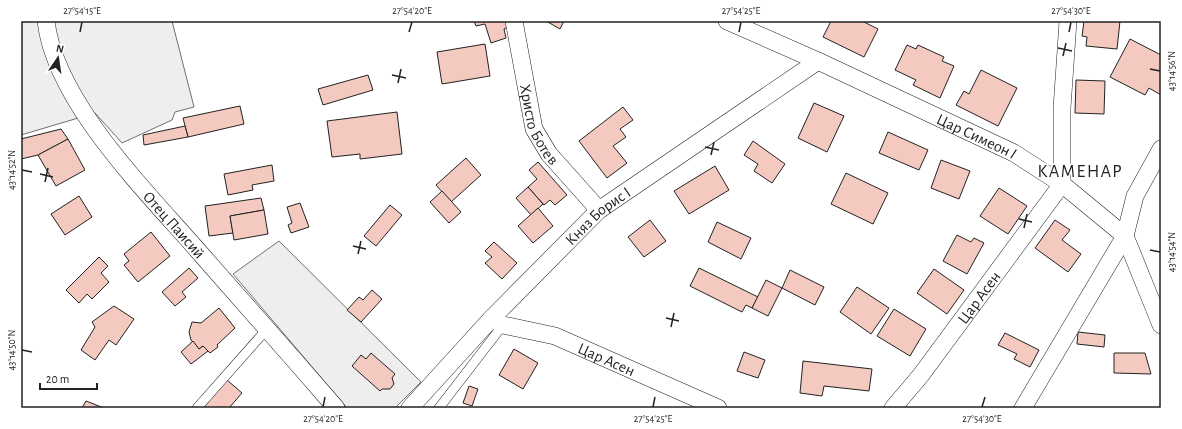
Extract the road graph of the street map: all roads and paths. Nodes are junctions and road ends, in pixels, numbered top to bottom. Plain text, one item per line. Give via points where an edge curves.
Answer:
1 (46, 21) edge
2 (514, 21) edge
3 (727, 21) edge
4 (1068, 21) edge
5 (818, 61) junction
6 (1161, 149) edge
7 (1062, 184) junction
8 (599, 210) junction
9 (1125, 236) junction
10 (497, 322) junction
11 (1161, 325) edge
12 (267, 329) junction
13 (197, 408) edge
14 (336, 408) edge
15 (410, 408) edge
16 (438, 408) edge
17 (718, 408) edge
18 (893, 408) edge
19 (1023, 408) edge

1 - 12 street, Отец Паисий via 47,34 64,77 82,110 116,156
2 - 8 street, Христо Ботев via 534,129 549,154
3 - 5 street, Цар Симеон I
4 - 7 street via 1062,108
5 - 7 street, Цар Симеон I via 1014,153
5 - 8 street, Княз Борис I
6 - 9 street via 1135,196
7 - 9 street, Цар Симеон I
7 - 18 street, Цар Асен via 921,375
8 - 10 street, Княз Борис I
9 - 11 street, Цар Симеон I
9 - 19 street
10 - 15 street, Княз Борис I
10 - 16 lane
10 - 17 street, Цар Асен via 555,336
12 - 13 lane
12 - 14 street, Отец Паисий

